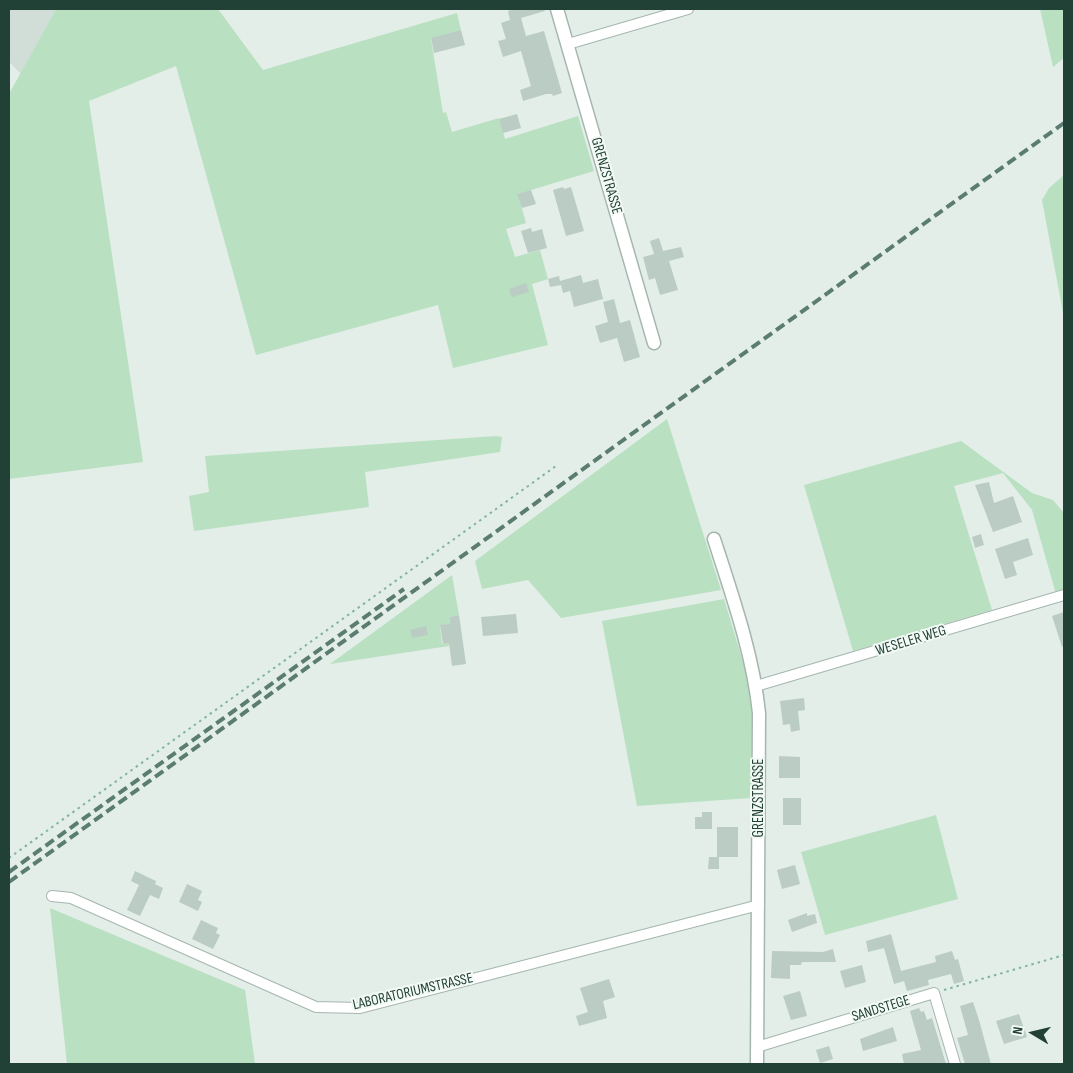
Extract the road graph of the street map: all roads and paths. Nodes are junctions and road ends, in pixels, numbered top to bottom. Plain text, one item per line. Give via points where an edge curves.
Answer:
1 (558, 9) edge
2 (688, 9) edge
3 (568, 44) junction
4 (654, 342) dead end
5 (556, 466) dead end
6 (714, 539) dead end
7 (1064, 595) edge
8 (756, 686) junction
9 (9, 858) edge
10 (52, 896) dead end
11 (758, 905) junction
12 (1064, 955) edge
13 (934, 993) junction
14 (757, 1047) junction
15 (757, 1064) edge
16 (955, 1064) edge

1 - 3 street, GRENZSTRASSE
2 - 3 street
3 - 4 street, GRENZSTRASSE
5 - 9 path
6 - 8 street, GRENZSTRASSE
7 - 8 street, WESELER WEG
8 - 11 street, GRENZSTRASSE via 759,713
10 - 11 street, LABORATORIUMSTRASSE via 71,898 316,1007 360,1008
11 - 14 street, GRENZSTRASSE
12 - 13 path
13 - 14 street, SANDSTEGE
13 - 16 street
14 - 15 street, GRENZSTRASSE

